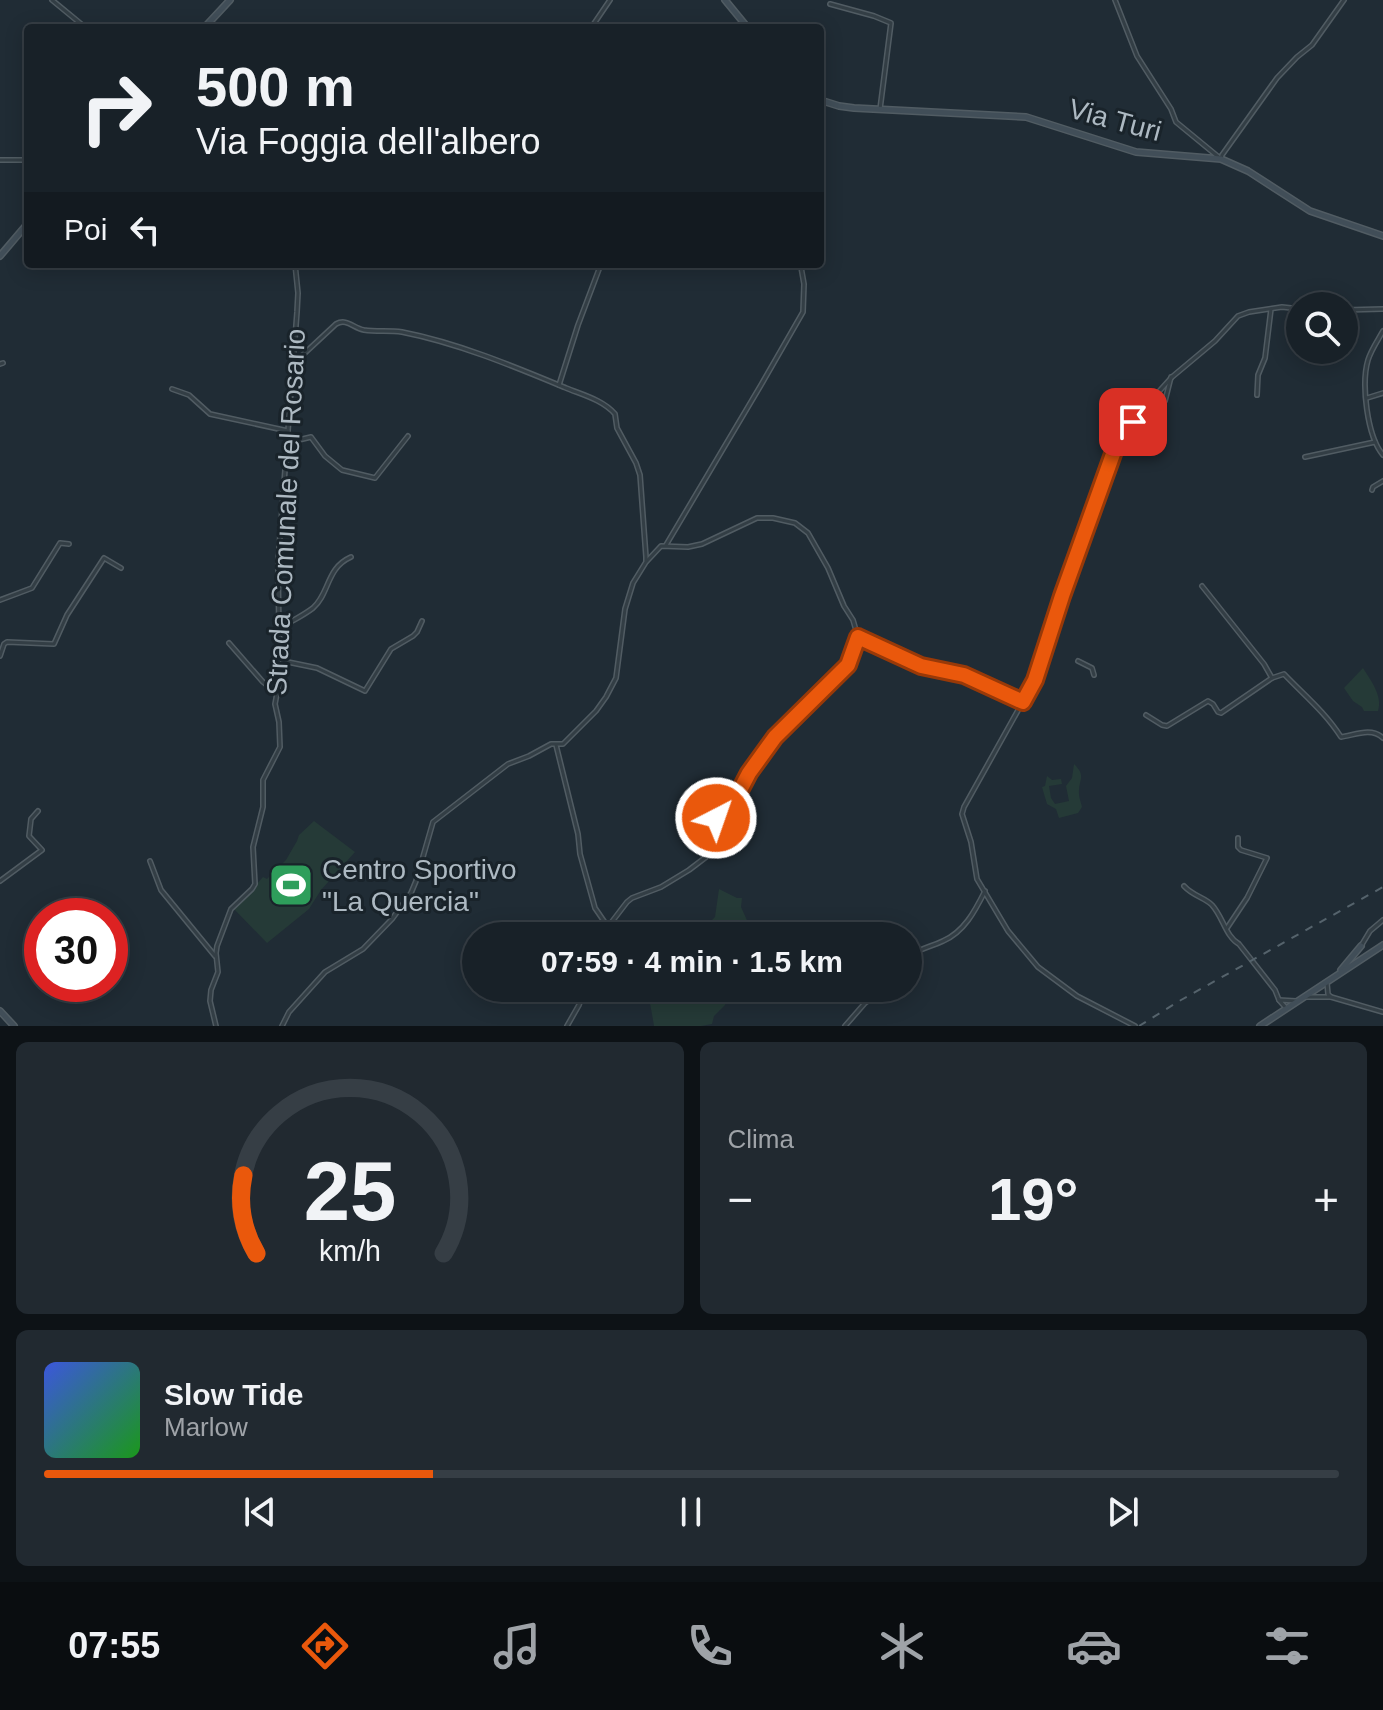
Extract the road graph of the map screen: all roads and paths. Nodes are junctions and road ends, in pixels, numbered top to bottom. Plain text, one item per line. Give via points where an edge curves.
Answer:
1 (52, 0) edge
2 (230, 0) edge
3 (610, 0) edge
4 (725, 0) edge
5 (1115, 0) edge
6 (1344, 0) edge
7 (830, 4) dead end
8 (81, 24) edge
9 (208, 24) edge
10 (594, 24) edge
11 (745, 24) edge
12 (824, 101) edge
13 (880, 109) junction
14 (1221, 159) junction
15 (0, 160) edge
16 (24, 160) edge
17 (24, 228) edge
18 (1383, 233) edge
19 (0, 256) edge
20 (295, 268) edge
21 (599, 268) edge
22 (801, 268) edge
23 (1286, 307) edge
24 (1271, 309) junction
25 (1383, 309) edge
26 (1358, 310) edge
27 (1383, 331) edge
28 (293, 364) junction
29 (1172, 377) junction
30 (559, 385) junction
31 (172, 389) dead end
32 (1383, 393) edge
33 (1257, 395) dead end
34 (1154, 397) junction
35 (1367, 398) junction
36 (288, 431) junction
37 (408, 436) dead end
38 (1375, 442) junction
39 (286, 443) junction
40 (1383, 455) edge
41 (1305, 457) dead end
42 (1383, 481) edge
43 (1372, 490) dead end
44 (69, 544) dead end
45 (666, 545) junction
46 (351, 557) dead end
47 (646, 562) junction
48 (121, 568) dead end
49 (1202, 586) dead end
50 (0, 600) edge
51 (422, 621) dead end
52 (279, 627) junction
53 (858, 637) junction
54 (229, 643) dead end
55 (0, 656) edge
56 (283, 661) junction
57 (1078, 661) dead end
58 (1094, 675) dead end
59 (1272, 678) junction
60 (277, 693) junction
61 (1023, 702) junction
62 (1194, 710) junction
63 (1146, 715) dead end
64 (1197, 715) dead end
65 (1383, 738) edge
66 (553, 745) junction
67 (38, 811) dead end
68 (1238, 838) dead end
69 (150, 861) dead end
70 (0, 881) edge
71 (1184, 886) dead end
72 (985, 891) junction
73 (1383, 920) edge
74 (605, 922) edge
75 (612, 922) edge
76 (1227, 928) junction
77 (1383, 945) edge
78 (1361, 946) junction
79 (922, 947) edge
80 (1351, 956) junction
81 (216, 957) junction
82 (1363, 958) junction
83 (1353, 964) junction
84 (1338, 974) junction
85 (1327, 983) junction
86 (1316, 990) junction
87 (1328, 996) junction
88 (1302, 999) junction
89 (1279, 1000) junction
90 (580, 1002) edge
91 (867, 1002) edge
92 (1287, 1009) junction
93 (0, 1011) edge
94 (1383, 1012) edge
95 (14, 1026) edge
96 (216, 1026) edge
97 (282, 1026) edge
98 (567, 1026) edge
99 (845, 1026) edge
100 (1135, 1026) edge
101 (1260, 1026) edge

1 - 8 street
2 - 9 main road
3 - 10 street
4 - 11 main road
5 - 14 street via 1137,56 1176,122
6 - 14 street via 1312,45 1277,78
7 - 13 street via 891,23
12 - 13 main road, Via Turi
13 - 14 main road, Via Turi via 1026,117 1136,152
14 - 18 main road, Via Turi via 1310,211
15 - 16 street
17 - 19 main road
20 - 28 street, Strada Comunale del Rosario
21 - 30 street
22 - 45 street via 803,312
23 - 24 street
24 - 29 street via 1238,316
24 - 33 street
25 - 26 street
27 - 35 street via 1368,360
28 - 30 street via 344,322 426,338
28 - 36 street, Strada Comunale del Rosario
29 - 34 street
29 - 34 street via 1165,401
30 - 47 street via 614,411 638,468
31 - 36 street via 189,395 210,414
32 - 35 street
34 - 61 street via 1117,446
35 - 38 street
36 - 39 street, Strada Comunale del Rosario
37 - 39 street via 375,478 342,470 311,437
38 - 40 street
38 - 41 street
39 - 52 street, Strada Comunale del Rosario
42 - 43 street
44 - 50 street via 60,543 32,588
45 - 47 street
45 - 53 street via 702,544 757,518 795,523 808,533 828,568
46 - 52 street via 339,564 314,607
47 - 66 street via 634,579 625,609 612,686 568,740
48 - 55 street via 104,558 54,644 7,642
49 - 59 street
51 - 56 street via 417,632 391,649 365,691 317,668
52 - 56 street, Strada Comunale del Rosario
53 - 61 street
53 - 75 street via 848,665 775,737 738,794 716,812 727,841 661,887 632,898
54 - 60 street
56 - 60 street, Strada Comunale del Rosario
57 - 58 street
59 - 62 street via 1221,713 1211,701
59 - 65 street via 1284,674 1324,712 1341,737 1374,733
60 - 81 street, Strada Comunale del Rosario via 280,747 263,780 253,847 255,884 231,909
61 - 72 street via 962,814 977,879
62 - 63 street via 1167,726
62 - 64 street
66 - 74 street via 595,908
66 - 97 street via 508,764 433,822 411,893 392,919 363,949 325,972
67 - 70 street via 29,836 42,850
68 - 76 street via 1241,850 1267,858
69 - 81 street via 161,890
71 - 76 street via 1212,906
72 - 79 street via 961,929 945,941
72 - 100 street via 1008,931 1038,967 1077,996
73 - 78 street
76 - 89 street
77 - 82 main road
78 - 80 main road
78 - 82 main road
78 - 83 main road
80 - 83 main road
80 - 84 main road
81 - 96 street, Strada Comunale del Rosario via 218,972 210,1001
82 - 83 main road
83 - 84 main road
84 - 85 main road
85 - 86 main road
85 - 87 street
86 - 87 street
86 - 88 main road
87 - 88 street
87 - 94 street
88 - 89 street
88 - 92 main road
89 - 92 street
90 - 98 street
91 - 99 street
92 - 101 main road
93 - 95 main road

